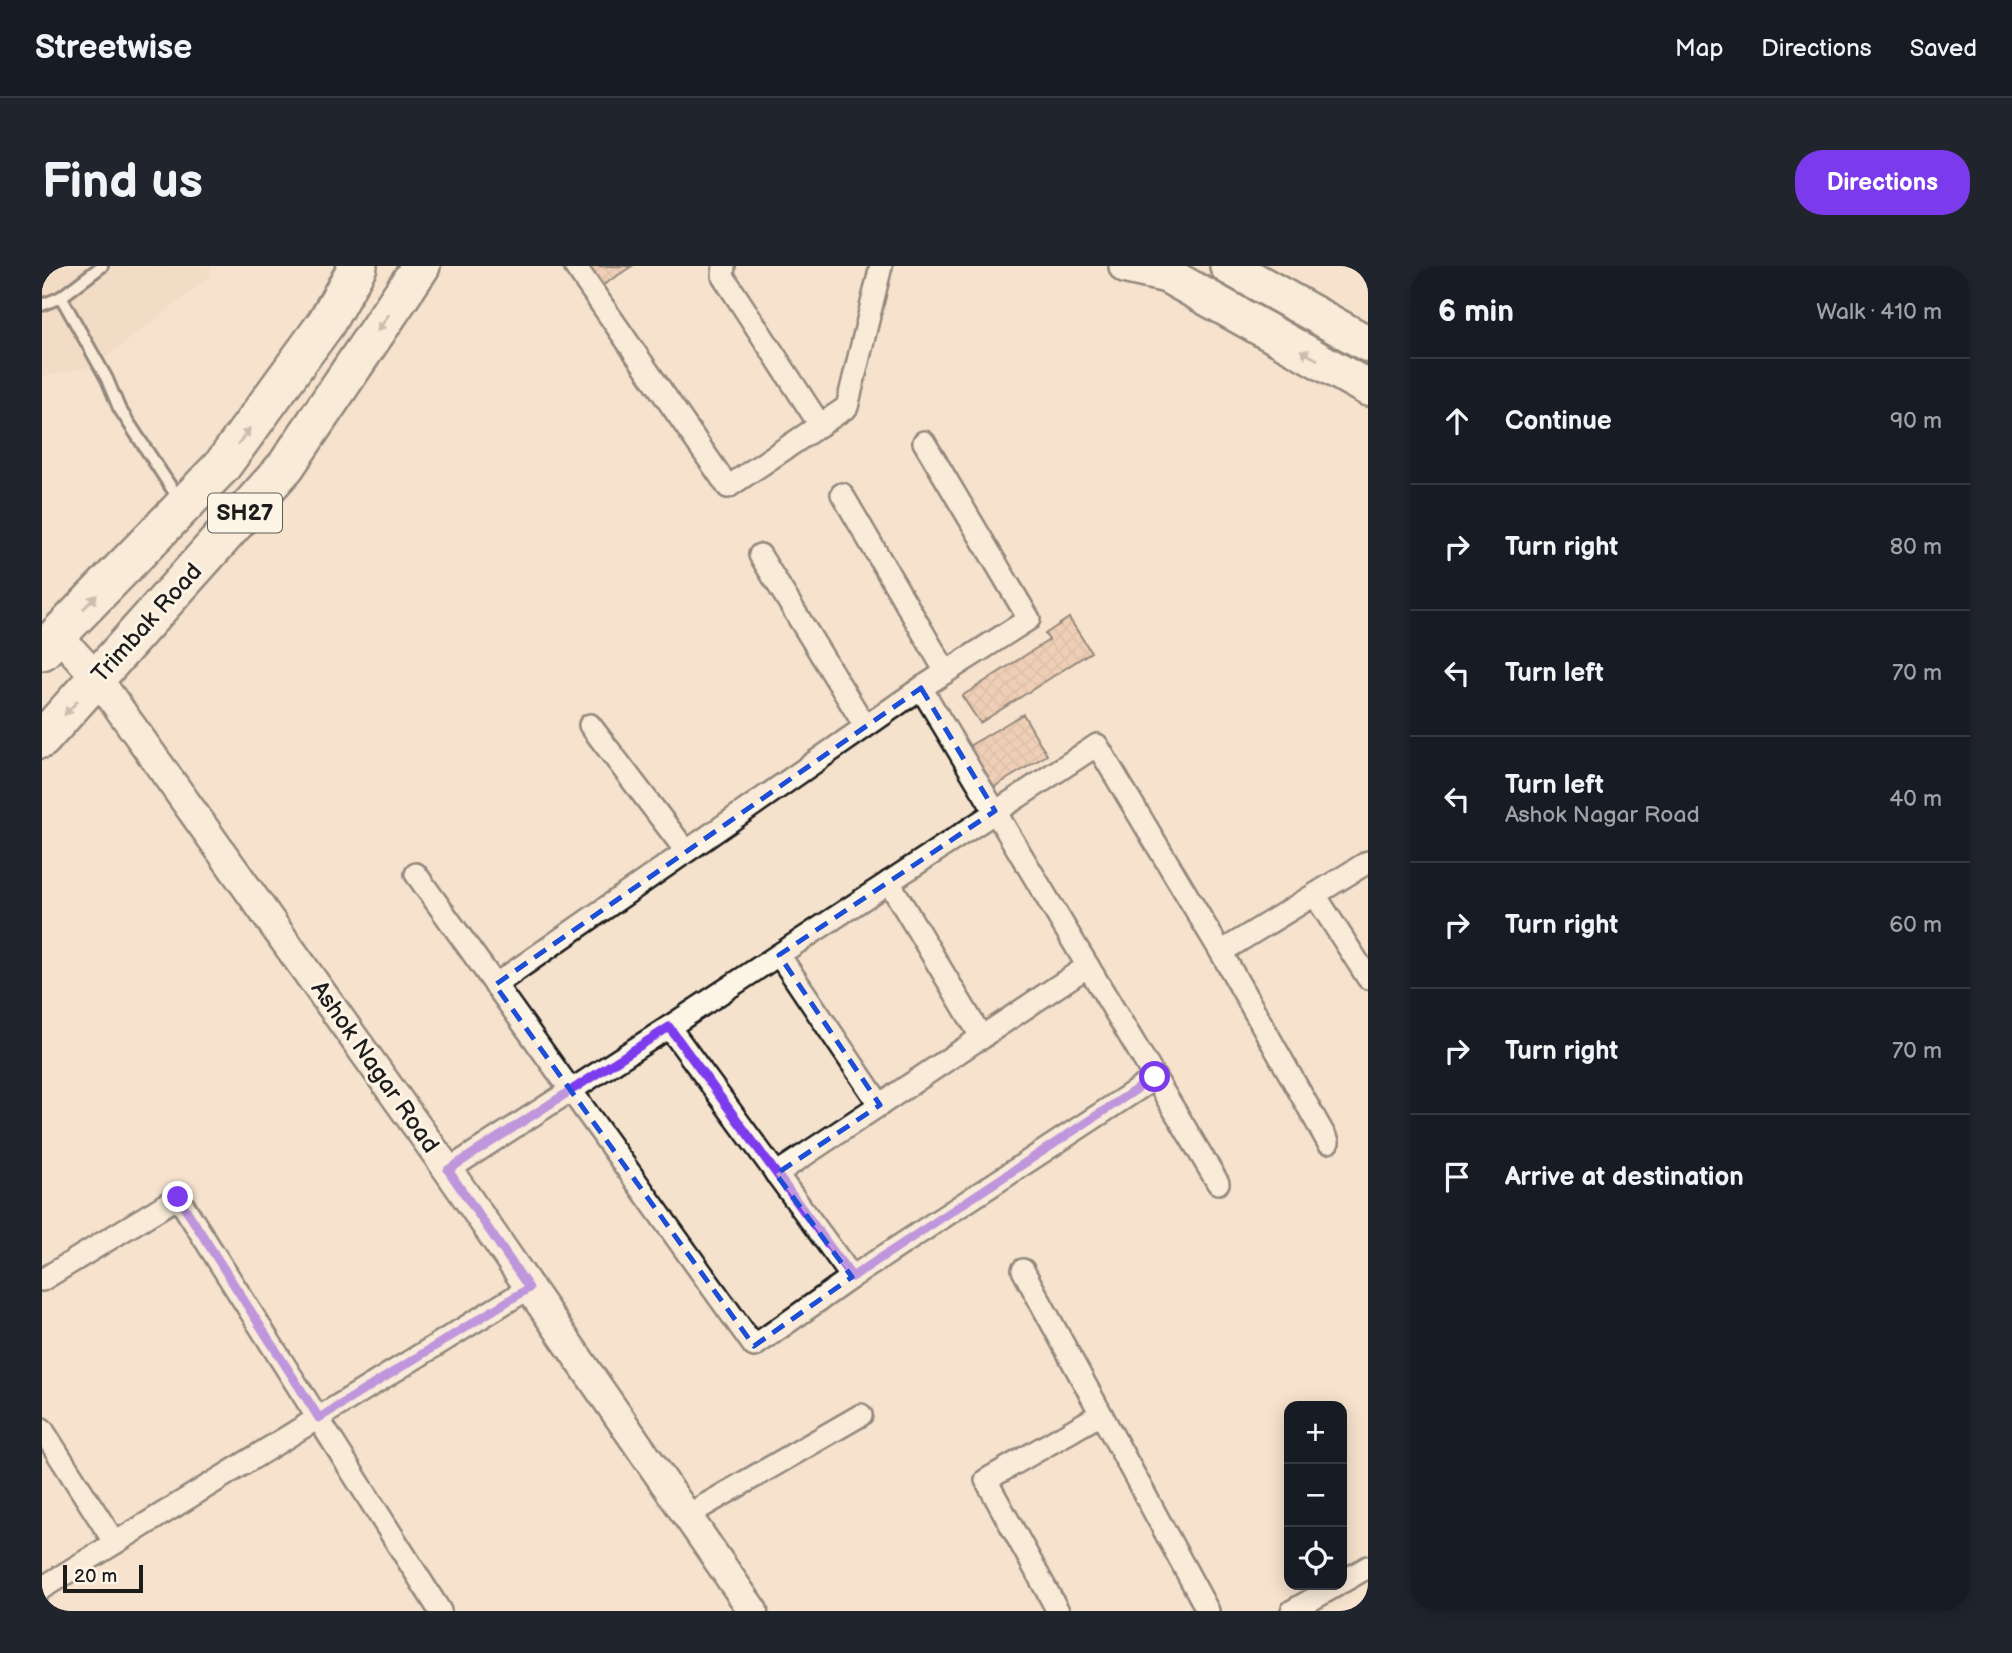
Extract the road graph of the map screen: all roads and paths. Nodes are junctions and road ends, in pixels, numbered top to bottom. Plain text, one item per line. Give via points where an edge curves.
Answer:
1 (102, 266) edge
2 (358, 266) edge
3 (421, 266) edge
4 (575, 266) edge
5 (724, 266) edge
6 (880, 266) edge
7 (1128, 266) edge
8 (1228, 266) edge
9 (61, 297) junction
10 (42, 305) edge
11 (1368, 344) edge
12 (1368, 388) edge
13 (820, 425) junction
14 (924, 442) dead end
15 (842, 494) dead end
16 (183, 506) junction
17 (760, 555) dead end
18 (50, 643) edge
19 (946, 672) junction
20 (98, 679) junction
21 (920, 688) junction
22 (590, 725) dead end
23 (865, 726) junction
24 (42, 739) edge
25 (995, 811) junction
26 (686, 851) junction
27 (1368, 862) edge
28 (416, 874) dead end
29 (889, 882) junction
30 (1315, 895) junction
31 (1221, 953) junction
32 (779, 955) junction
33 (1088, 966) junction
34 (1368, 978) edge
35 (495, 985) junction
36 (669, 1027) junction
37 (982, 1038) junction
38 (1155, 1077) junction
39 (570, 1091) junction
40 (880, 1105) junction
41 (1328, 1142) dead end
42 (448, 1170) junction
43 (776, 1174) junction
44 (1218, 1183) dead end
45 (1023, 1270) dead end
46 (852, 1277) junction
47 (42, 1280) edge
48 (529, 1288) junction
49 (1101, 1414) junction
50 (861, 1415) dead end
51 (319, 1418) junction
52 (42, 1429) edge
53 (686, 1516) junction
54 (115, 1543) junction
55 (1368, 1567) edge
56 (1347, 1579) edge
57 (42, 1588) edge
58 (1328, 1590) edge
59 (440, 1611) edge
60 (753, 1611) edge
61 (1058, 1611) edge
62 (1208, 1611) edge
63 (1292, 1611) edge

1 - 9 lane
16 -> 2 highway via 222,467 326,323
3 -> 20 highway, Trimbak Road / SH27 via 286,466
4 - 13 street via 728,487
5 - 13 street via 723,276
6 - 13 street via 847,407
12 -> 7 main road via 1167,275
8 - 11 main road
9 - 10 lane
9 - 16 lane via 119,408
14 - 19 street via 1029,619
15 - 19 street
18 -> 16 highway
17 - 23 street
18 - 20 street, Ashok Nagar Road
19 - 21 street
20 -> 24 highway, Trimbak Road / SH27
20 - 42 street, Ashok Nagar Road
21 - 23 street
21 - 25 street
22 - 26 street
23 - 26 street
25 - 29 street
25 - 31 street via 1097,745
25 - 33 street
26 - 35 street
27 - 30 street
28 - 35 street
29 - 32 street
29 - 37 street
30 - 31 street
30 - 34 street
31 - 41 street
32 - 36 street
32 - 40 street
33 - 37 street
33 - 38 street
35 - 39 street
36 - 39 street
36 - 43 street
37 - 40 street
38 - 44 street
38 - 46 street
39 - 42 street
39 - 46 street via 754,1346
40 - 43 street
42 - 48 street, Ashok Nagar Road
43 - 46 street
45 - 49 street
47 - 51 street via 178,1197
48 - 51 street
48 - 53 street, Ashok Nagar Road
49 - 61 street via 986,1480
49 - 62 street
50 - 53 street
51 - 54 street
51 - 59 street
52 - 54 street
53 - 60 street, Ashok Nagar Road
54 - 57 street
55 - 56 street
58 - 63 street

